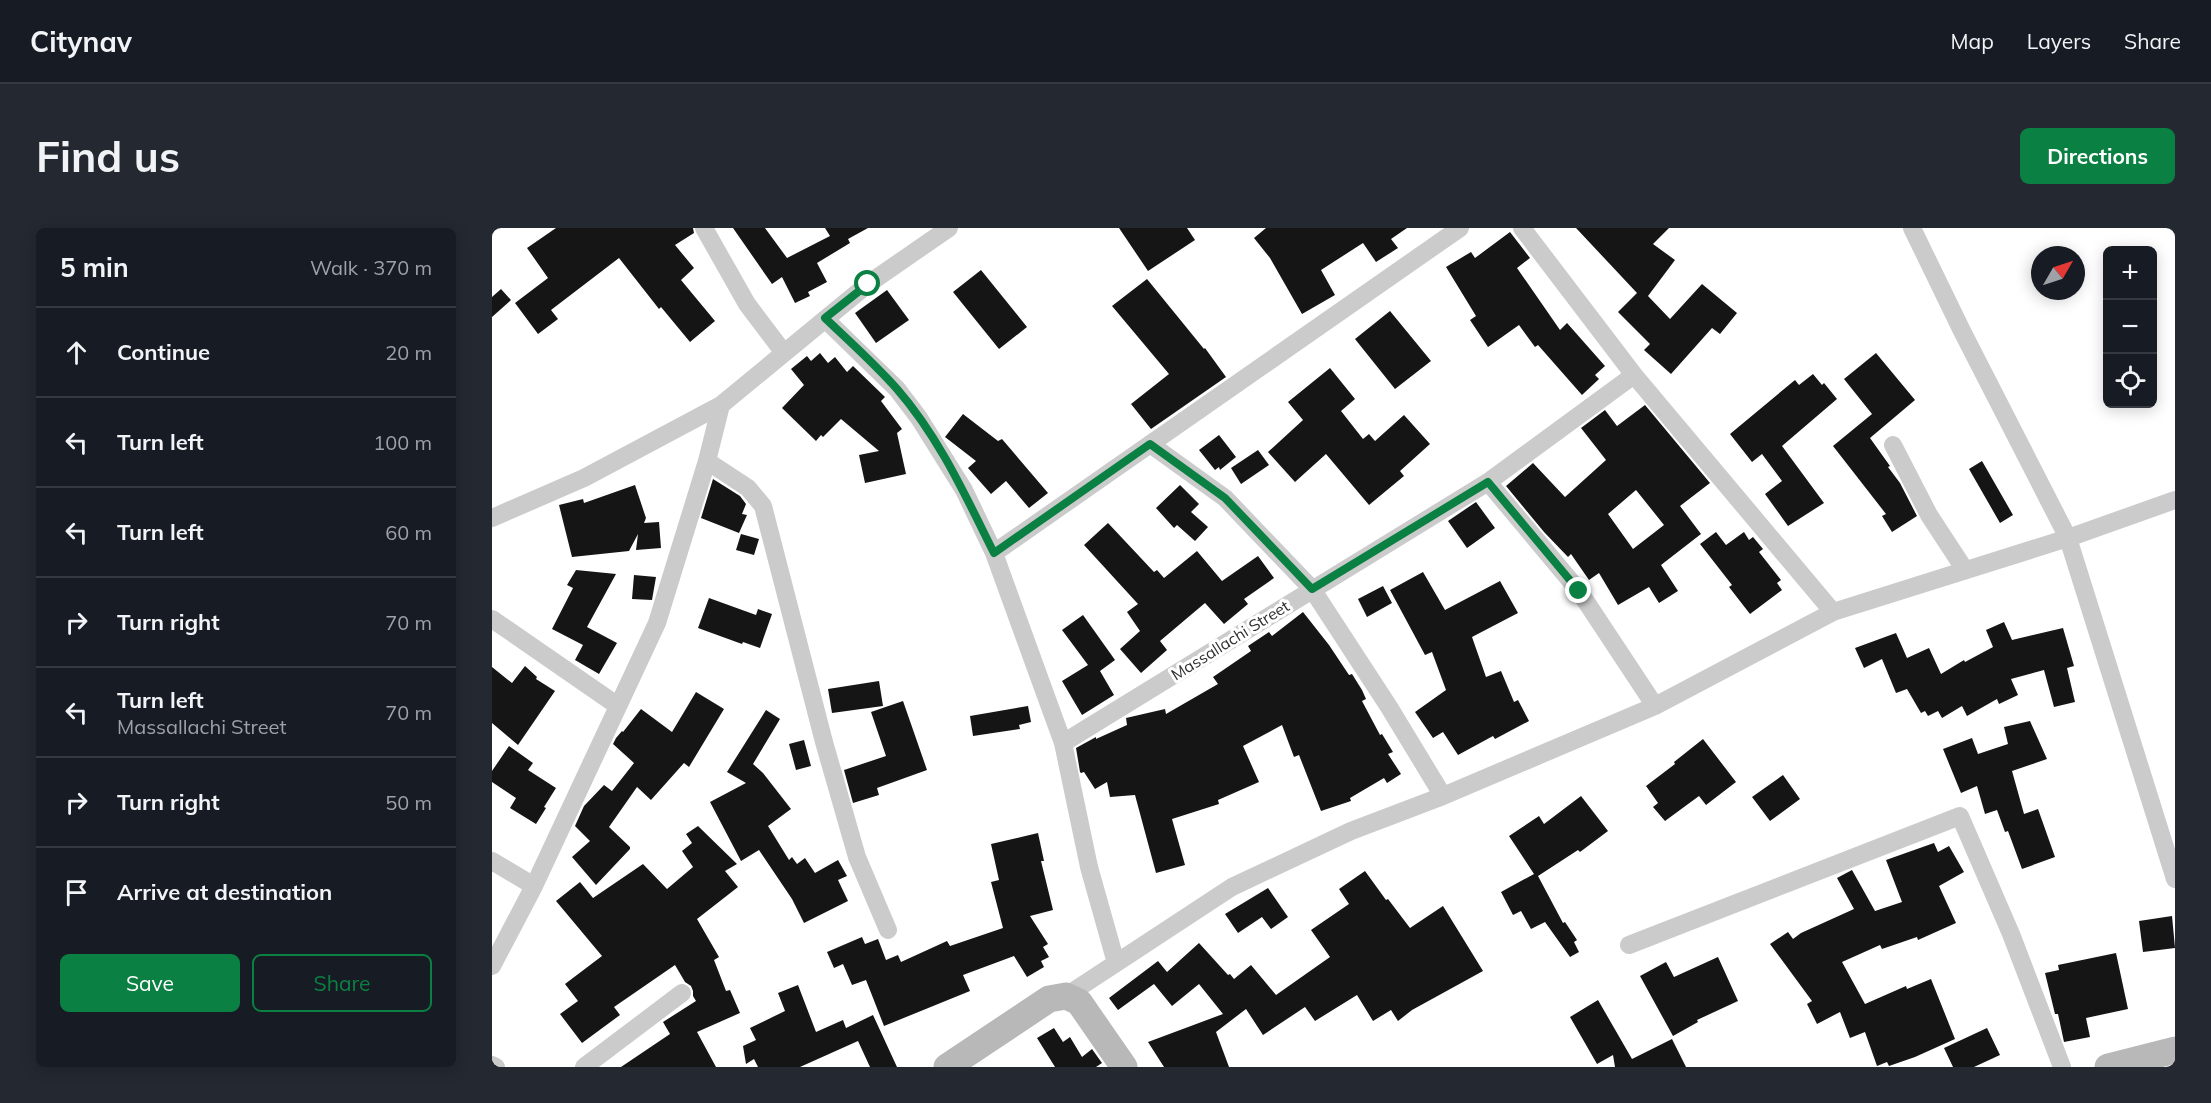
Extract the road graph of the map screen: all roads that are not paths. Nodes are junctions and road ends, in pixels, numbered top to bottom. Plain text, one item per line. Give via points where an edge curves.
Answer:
1 (704, 228) edge
2 (949, 228) edge
3 (1460, 228) edge
4 (1522, 228) edge
5 (1912, 228) edge
6 (825, 318) junction
7 (784, 353) junction
8 (1634, 375) junction
9 (721, 405) junction
10 (1150, 444) junction
11 (1893, 445) dead end
12 (707, 461) junction
13 (1488, 482) junction
14 (2175, 500) edge
15 (492, 518) edge
16 (2068, 538) junction
17 (994, 553) junction
18 (1965, 570) junction
19 (1312, 589) junction
20 (1833, 612) junction
21 (492, 619) edge
22 (618, 706) junction
23 (1655, 706) junction
24 (1063, 743) junction
25 (1443, 796) junction
26 (492, 861) edge
27 (2175, 879) edge
28 (534, 886) junction
29 (888, 930) dead end
30 (1629, 945) dead end
31 (1116, 963) junction
32 (492, 966) edge
33 (682, 993) dead end
34 (1066, 996) junction
35 (2175, 1050) edge
36 (584, 1067) edge
37 (947, 1067) edge
38 (1124, 1067) edge
39 (2062, 1067) edge
40 (2108, 1067) edge

1 - 7 street via 747,304
2 - 6 street
3 - 10 street
4 - 8 street
5 - 16 street
6 - 7 street
6 - 17 street via 897,389 920,418 964,489
7 - 9 street
8 - 13 street, Massallachi Street
8 - 20 street
9 - 12 street
9 - 15 street via 584,478
10 - 17 street
10 - 19 street via 1225,498
11 - 18 street via 1929,515
12 - 22 street via 657,623
12 - 29 street via 748,488 763,506 857,857
13 - 19 street, Massallachi Street
13 - 23 street via 1579,591
14 - 16 street
16 - 18 street
16 - 27 street
17 - 24 street
18 - 20 street
19 - 24 street, Massallachi Street
19 - 25 street
20 - 23 street
21 - 22 street
22 - 28 street
23 - 25 street
24 - 31 street via 1089,867
25 - 31 street via 1351,831 1232,887
26 - 28 street
28 - 32 street
30 - 39 street via 1960,816 2012,934
31 - 34 street
33 - 36 street
34 - 37 street via 1049,999
34 - 38 street via 1079,1002
35 - 40 street

